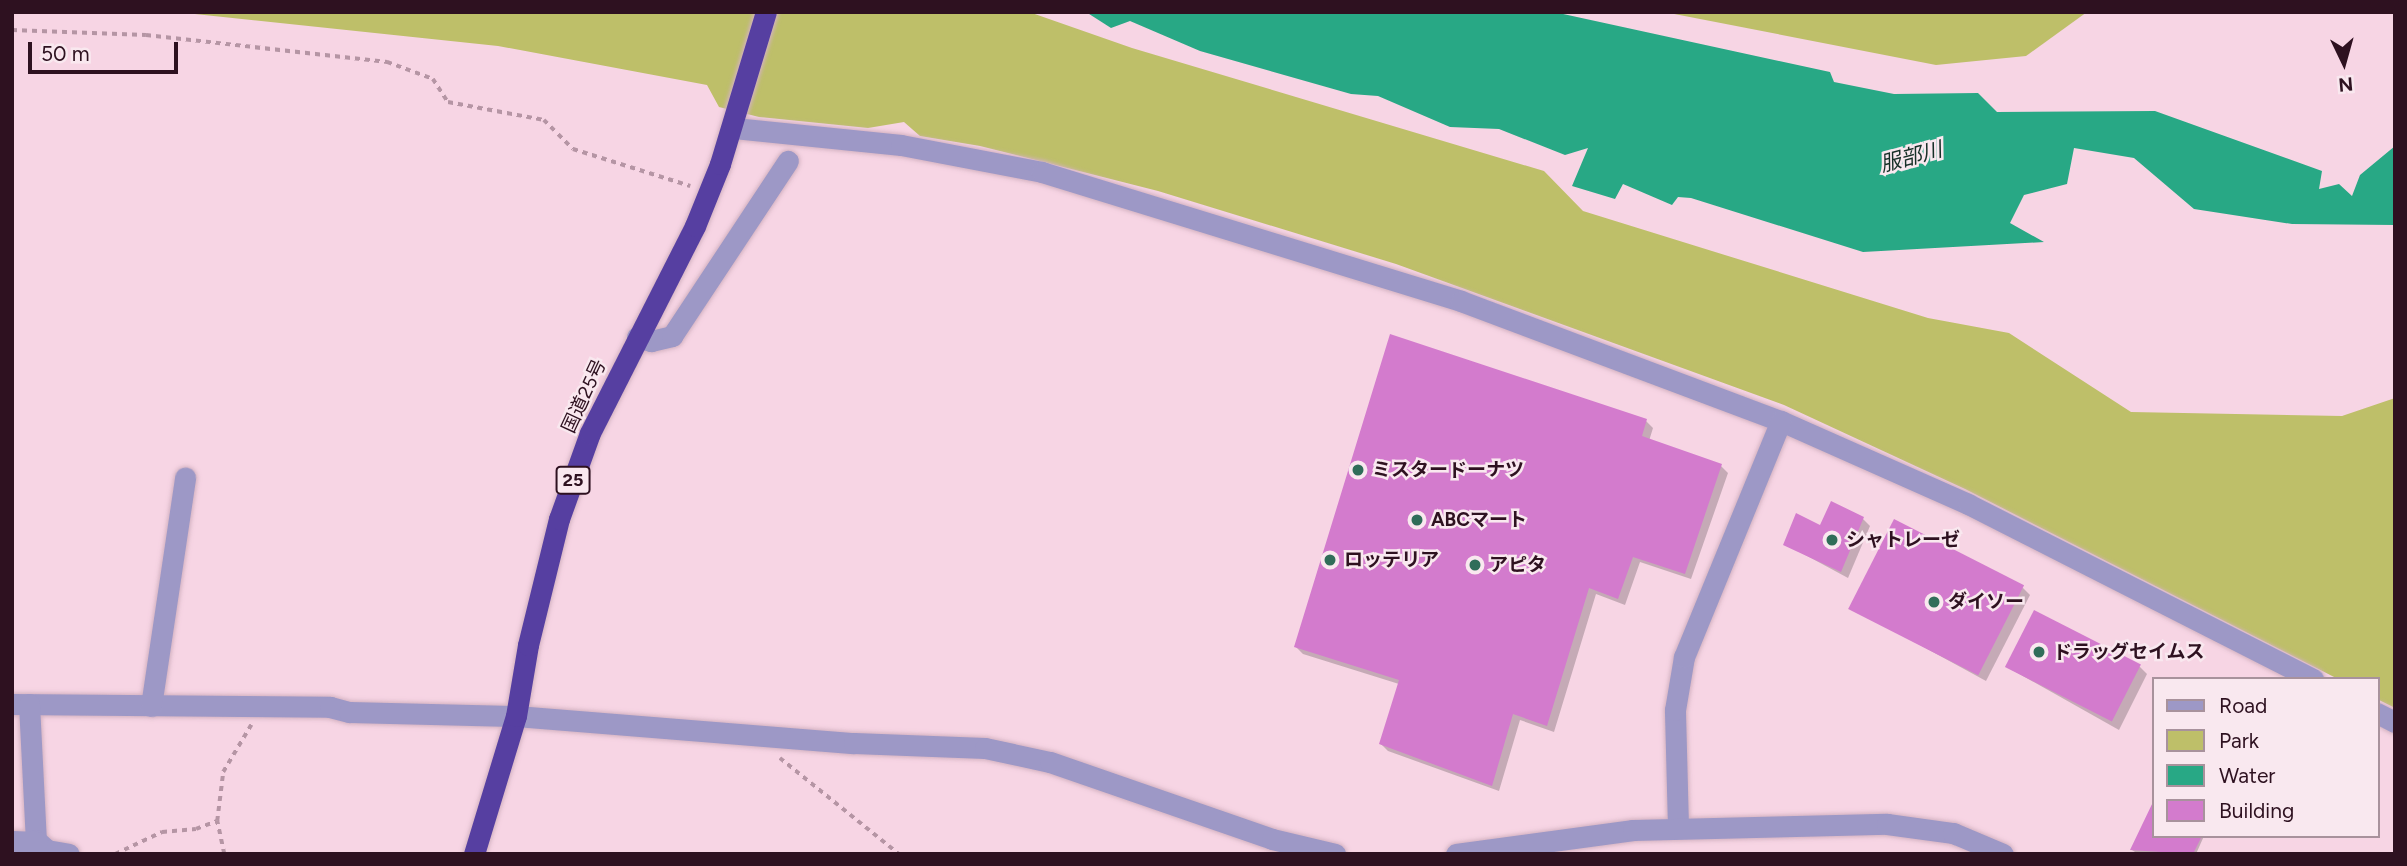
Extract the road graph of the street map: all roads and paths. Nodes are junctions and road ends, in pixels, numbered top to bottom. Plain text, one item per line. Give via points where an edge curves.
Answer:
1 (766, 12) edge
2 (12, 30) edge
3 (734, 128) junction
4 (788, 161) dead end
5 (708, 193) junction
6 (637, 337) junction
7 (1781, 421) junction
8 (185, 478) dead end
9 (2309, 677) edge
10 (21, 704) edge
11 (151, 706) junction
12 (263, 707) junction
13 (2379, 714) edge
14 (516, 716) junction
15 (2395, 722) edge
16 (766, 737) junction
17 (217, 821) junction
18 (1678, 827) junction
19 (12, 841) edge
20 (37, 842) junction
21 (69, 854) edge
22 (116, 854) edge
23 (224, 854) edge
24 (474, 854) edge
25 (898, 854) edge
26 (1335, 854) edge
27 (1456, 854) edge
28 (2003, 854) edge

1 - 3 highway, 国道25号 / 25
2 - 5 path via 146,35 387,62 433,79 449,102 544,120 573,149
3 - 5 highway, 国道25号 / 25
3 - 7 street via 901,145 1081,183 1461,301
4 - 6 street via 673,336 651,341
5 - 6 highway, 国道25号 / 25
6 - 14 highway, 国道25号 / 25 via 590,433 559,519
7 - 9 street via 1980,510
7 - 18 street via 1684,657 1675,710
8 - 11 street
10 - 11 street
10 - 20 street
11 - 12 street
12 - 14 street
12 - 17 path via 223,772
13 - 15 street
14 - 16 street
14 - 24 highway, 国道25号 / 25
16 - 25 path via 768,748
16 - 26 street via 951,745 1021,755 1086,773 1272,839
17 - 22 path via 196,829 162,832
17 - 23 path
18 - 27 street via 1589,834
18 - 28 street via 1909,825 1953,832
19 - 20 street
20 - 21 street via 47,850

